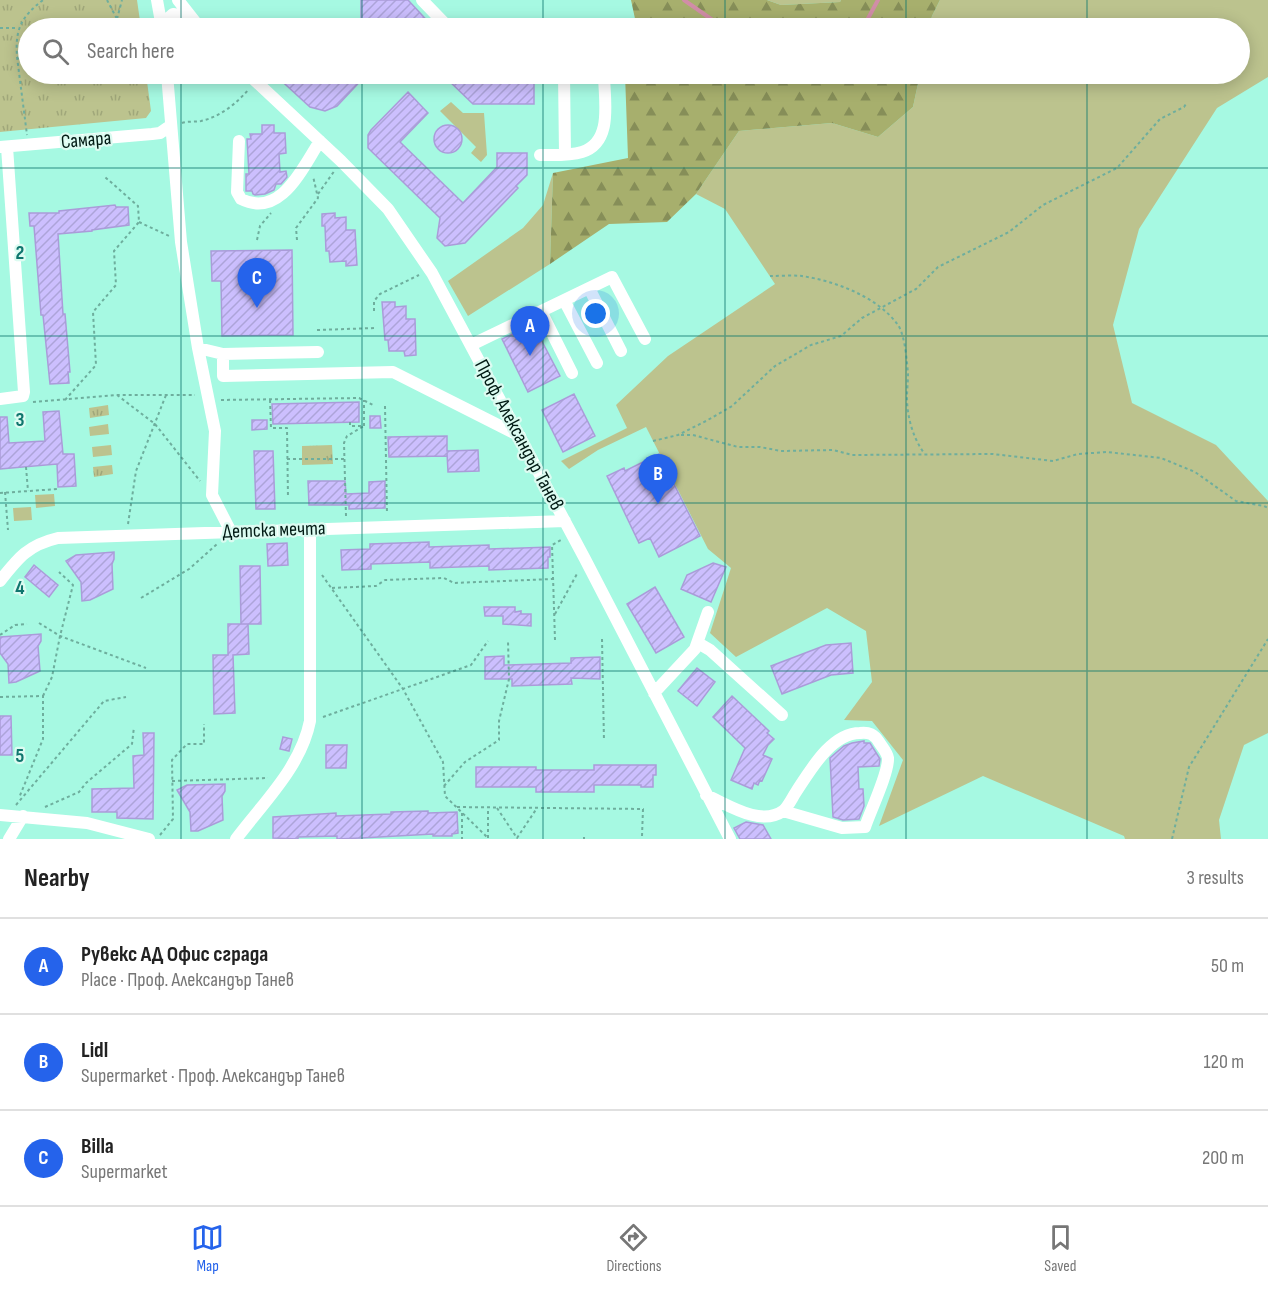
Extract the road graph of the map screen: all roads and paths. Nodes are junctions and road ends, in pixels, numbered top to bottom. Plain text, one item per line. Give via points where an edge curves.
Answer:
1 (43, 0) edge
2 (107, 0) edge
3 (122, 0) edge
4 (157, 0) edge
5 (178, 0) edge
6 (422, 0) edge
7 (25, 18) edge
8 (116, 18) edge
9 (118, 18) edge
10 (160, 18) edge
11 (168, 18) edge
12 (187, 18) edge
13 (191, 18) edge
14 (439, 18) edge
15 (0, 28) edge
16 (18, 28) joint
17 (17, 57) joint
18 (18, 65) edge
19 (20, 84) edge
20 (168, 84) edge
21 (249, 84) edge
22 (259, 84) edge
23 (564, 84) edge
24 (604, 84) edge
25 (1186, 104) dead end
26 (170, 126) junction
27 (239, 141) dead end
28 (320, 141) junction
29 (28, 145) junction
30 (3, 147) edge
31 (565, 154) junction
32 (540, 155) dead end
33 (308, 159) junction
34 (341, 161) junction
35 (105, 177) dead end
36 (318, 194) junction
37 (274, 209) dead end
38 (139, 222) junction
39 (256, 240) dead end
40 (297, 240) dead end
41 (181, 242) junction
42 (430, 272) junction
43 (770, 276) dead end
44 (589, 288) junction
45 (564, 300) junction
46 (881, 308) junction
47 (374, 311) dead end
48 (541, 311) junction
49 (375, 328) dead end
50 (317, 330) dead end
51 (645, 339) dead end
52 (471, 345) junction
53 (198, 348) junction
54 (621, 351) dead end
55 (318, 352) dead end
56 (223, 354) junction
57 (597, 363) dead end
58 (572, 374) dead end
59 (166, 394) junction
60 (117, 395) junction
61 (207, 395) junction
62 (23, 396) junction
63 (0, 399) edge
64 (65, 400) junction
65 (270, 400) junction
66 (364, 400) junction
67 (375, 406) dead end
68 (385, 406) dead end
69 (350, 422) dead end
70 (155, 424) junction
71 (364, 426) junction
72 (678, 435) junction
73 (520, 436) junction
74 (653, 441) dead end
75 (924, 453) junction
76 (287, 459) junction
77 (345, 459) junction
78 (26, 466) dead end
79 (58, 489) dead end
80 (28, 491) junction
81 (5, 492) junction
82 (0, 493) edge
83 (212, 495) junction
84 (288, 498) dead end
85 (1268, 508) edge
86 (346, 511) dead end
87 (565, 521) junction
88 (387, 527) junction
89 (310, 529) junction
90 (8, 530) dead end
91 (231, 531) junction
92 (572, 534) junction
93 (127, 536) junction
94 (310, 558) junction
95 (585, 559) junction
96 (59, 572) dead end
97 (553, 579) junction
98 (0, 581) edge
99 (332, 588) junction
100 (141, 598) dead end
101 (708, 612) dead end
102 (554, 617) junction
103 (39, 623) dead end
104 (27, 624) dead end
105 (0, 636) edge
106 (60, 636) junction
107 (602, 639) dead end
108 (1268, 639) edge
109 (508, 640) dead end
110 (555, 640) dead end
111 (488, 641) dead end
112 (698, 643) junction
113 (146, 668) dead end
114 (403, 689) junction
115 (654, 693) junction
116 (43, 696) junction
117 (0, 697) edge
118 (126, 697) dead end
119 (782, 715) dead end
120 (310, 722) junction
121 (204, 724) dead end
122 (134, 726) dead end
123 (604, 741) dead end
124 (284, 777) junction
125 (172, 781) junction
126 (444, 786) junction
127 (706, 795) junction
128 (18, 801) junction
129 (455, 807) junction
130 (488, 807) junction
131 (497, 807) junction
132 (42, 808) dead end
133 (537, 808) junction
134 (783, 811) junction
135 (462, 813) junction
136 (12, 815) edge
137 (642, 836) dead end
138 (9, 839) edge
139 (149, 839) edge
140 (156, 839) edge
141 (236, 839) edge
142 (462, 839) edge
143 (729, 839) edge
144 (1172, 839) edge

1 - 7 path
2 - 8 path
3 - 9 path
4 - 10 street
5 - 13 street
6 - 14 street
11 - 12 street via 173,14
15 - 16 path
16 - 17 path
17 - 18 path
19 - 29 path
20 - 26 street
21 - 26 path via 244,95 221,113
22 - 28 street, Проф. Александър Танев
23 - 31 street
24 - 31 street via 605,124 600,139 581,153
25 - 46 path via 1160,119 1117,168 1043,205 1009,232 938,267 916,289
26 - 29 street, Самара via 160,133
26 - 41 street
27 - 33 street via 237,192 241,199 252,203 269,202 283,195
28 - 33 street
28 - 34 street, Проф. Александър Танев
29 - 30 street, Самара
30 - 62 street
31 - 32 street
33 - 36 path
34 - 36 path
34 - 42 street, Проф. Александър Танев via 388,209
35 - 38 path via 138,206
36 - 40 path via 296,228
37 - 39 path via 260,226
38 - 41 path
38 - 64 path via 114,251 116,285 93,312 96,365
41 - 53 street
42 - 47 path via 380,294 374,301
42 - 52 street, Проф. Александър Танев
43 - 46 path via 801,276 826,282 864,296
44 - 45 street
44 - 51 street via 612,277
44 - 54 street
45 - 48 street
45 - 57 street
46 - 72 path via 841,336 811,345 775,366 732,406
46 - 75 path via 900,326 910,418 915,441
48 - 52 street
48 - 58 street
49 - 50 path
52 - 73 street, Проф. Александър Танев
53 - 56 street
53 - 61 street
55 - 56 street
56 - 73 street via 223,376 393,372
59 - 60 path
59 - 61 path
59 - 70 path
60 - 64 path
60 - 70 path
61 - 65 path via 224,401
61 - 83 street via 215,431
62 - 63 street
62 - 64 path via 34,403
65 - 66 path
65 - 76 path via 271,428 287,428
66 - 67 path
66 - 71 path
68 - 88 path
69 - 71 path via 350,426
70 - 83 path
70 - 93 path via 136,471
71 - 77 path via 347,436
72 - 74 path
72 - 75 path via 781,451 825,450 869,456
73 - 87 street, Проф. Александър Танев
75 - 85 path via 993,454 1053,461 1107,452 1161,458 1195,472 1236,501
76 - 77 path
76 - 84 path
77 - 86 path
78 - 80 path
79 - 80 path
80 - 81 path
81 - 82 path
81 - 90 path
83 - 91 street
87 - 88 street, Детска мечта
87 - 92 street, Проф. Александър Танев
88 - 89 street, Детска мечта
89 - 91 street, Детска мечта
89 - 94 street
91 - 93 street, Детска мечта
91 - 100 path via 189,569
92 - 95 street, Проф. Александър Танев
92 - 97 path via 552,545
93 - 98 street, Детска мечта via 46,541 24,552
94 - 99 path
94 - 120 street
95 - 102 path
95 - 115 street, Проф. Александър Танев
96 - 106 path via 73,585
97 - 99 path via 454,583 444,578 386,580 376,586
97 - 102 path
99 - 114 path
101 - 112 street
102 - 110 path
103 - 106 path
104 - 105 path via 15,624
106 - 113 path
106 - 116 path via 52,677
107 - 123 path
108 - 144 path via 1189,767
109 - 126 path via 509,679 499,721 499,740 465,762
111 - 114 path via 471,665
112 - 115 street
112 - 119 street
114 - 120 path
114 - 126 path via 443,762
115 - 127 street, Проф. Александър Танев
116 - 117 path
116 - 128 path via 44,740
118 - 128 path via 104,701
120 - 124 street via 300,754
121 - 125 path via 204,744 186,744 172,760
122 - 132 path via 132,744 79,792
124 - 125 path
124 - 141 street
125 - 140 path via 173,819
126 - 129 path via 445,796
127 - 134 street via 760,817
127 - 143 street, Проф. Александър Танев
128 - 136 path
129 - 130 path
129 - 135 path
130 - 131 path
130 - 135 path via 488,838
131 - 133 path
131 - 133 path via 517,838
133 - 137 path via 643,809
134 - 134 street via 828,749 853,733 871,733 877,738 887,754 887,767 865,827 842,828
135 - 142 path
136 - 138 street
136 - 139 street via 87,824

